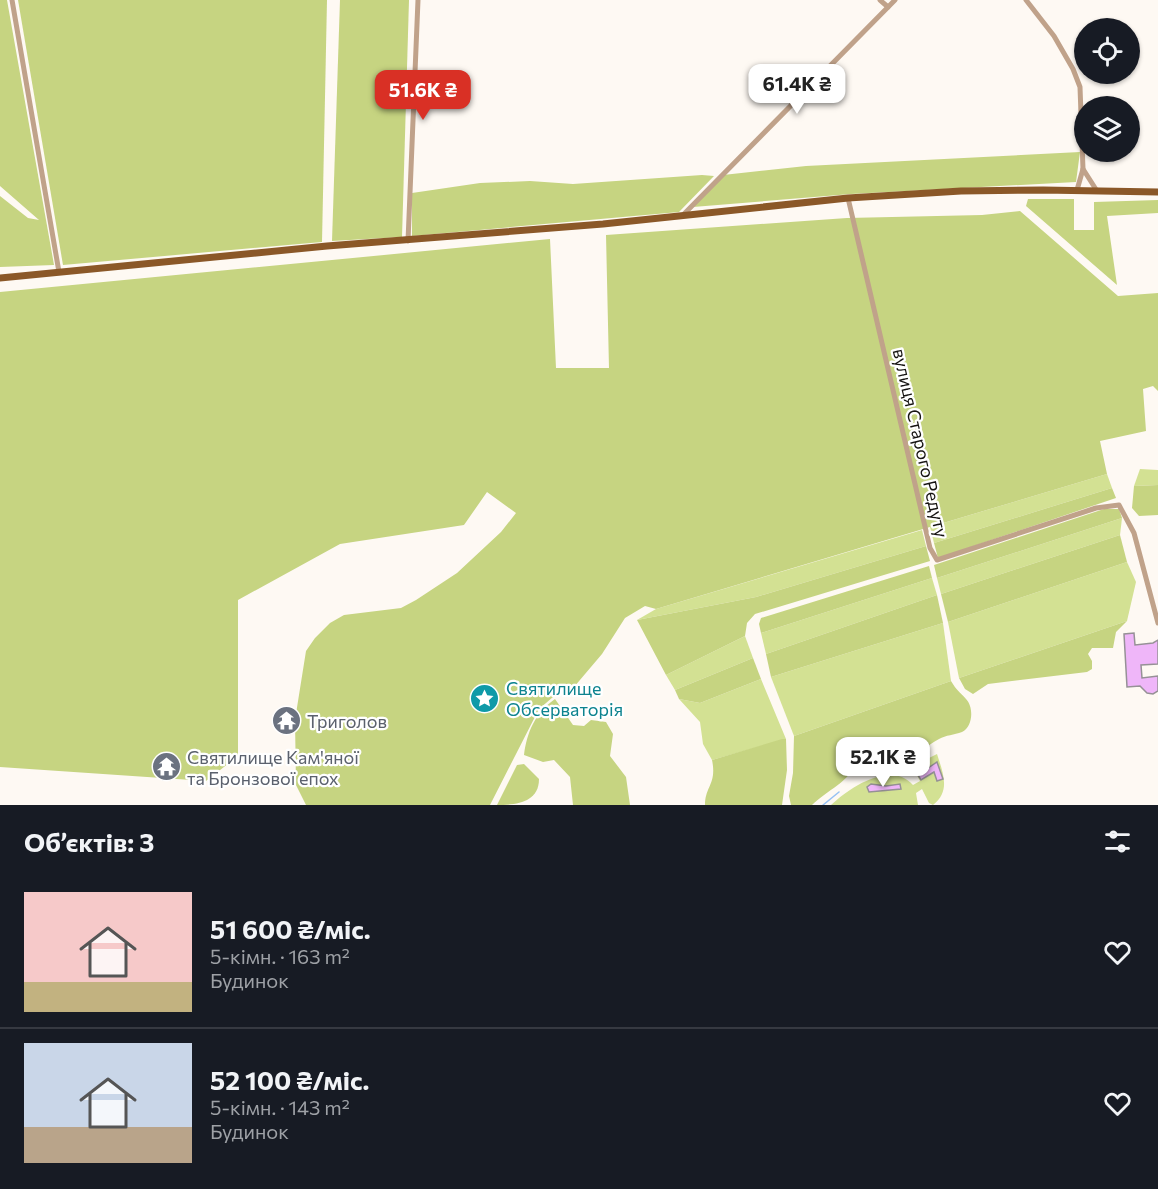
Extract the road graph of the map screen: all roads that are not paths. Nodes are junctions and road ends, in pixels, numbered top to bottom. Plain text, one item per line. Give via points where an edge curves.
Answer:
1 (12, 0) edge
2 (418, 0) edge
3 (880, 0) edge
4 (895, 0) edge
5 (1026, 0) edge
6 (888, 7) junction
7 (1083, 168) junction
8 (1077, 190) junction
9 (1097, 191) junction
10 (1158, 192) edge
11 (848, 198) junction
12 (683, 215) junction
13 (408, 240) junction
14 (59, 272) junction
15 (0, 278) edge
16 (1158, 623) edge

1 - 14 street
2 - 13 street
3 - 6 street
4 - 6 street
5 - 7 street via 1054,36 1080,87
6 - 12 street
7 - 8 street
7 - 9 street
8 - 9 main road
8 - 11 main road via 961,191
9 - 10 main road
11 - 12 main road
11 - 16 street, вулиця Старого Редуту via 930,548 937,560 1096,508 1119,506 1134,533
12 - 13 main road
13 - 14 main road
14 - 15 main road

